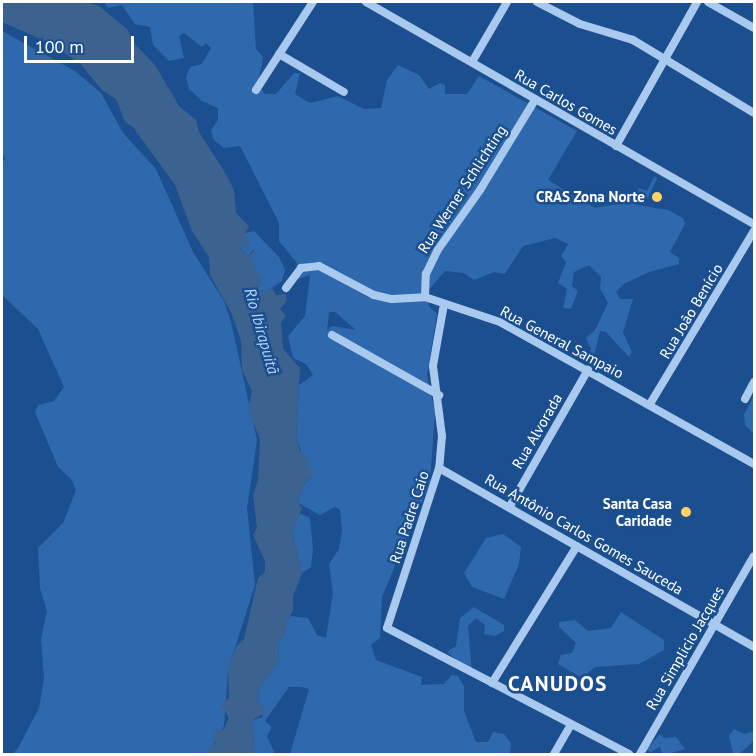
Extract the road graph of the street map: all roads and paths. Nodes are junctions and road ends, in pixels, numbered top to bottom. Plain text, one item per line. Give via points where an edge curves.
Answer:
1 (313, 2) edge
2 (366, 2) edge
3 (507, 2) edge
4 (537, 2) edge
5 (697, 2) edge
6 (708, 2) edge
7 (754, 28) edge
8 (279, 54) junction
9 (665, 59) junction
10 (471, 62) junction
11 (256, 90) dead end
12 (344, 92) dead end
13 (535, 100) junction
14 (754, 113) edge
15 (616, 146) junction
16 (754, 224) edge
17 (754, 231) edge
18 (286, 288) dead end
19 (425, 297) junction
20 (444, 304) junction
21 (332, 335) dead end
22 (588, 370) junction
23 (754, 382) edge
24 (438, 394) junction
25 (744, 399) dead end
26 (650, 404) junction
27 (754, 464) edge
28 (439, 468) junction
29 (510, 506) junction
30 (577, 546) junction
31 (754, 556) edge
32 (714, 624) junction
33 (754, 648) edge
34 (492, 683) junction
35 (572, 725) junction
36 (554, 754) edge
37 (628, 754) edge
38 (640, 754) edge

1 - 8 street
2 - 10 street, Rua Carlos Gomes
3 - 10 street
4 - 9 street via 580,24 633,40
5 - 9 street
6 - 7 street
8 - 11 street
8 - 12 street
9 - 14 street
9 - 15 street
10 - 13 street, Rua Carlos Gomes
13 - 15 street, Rua Carlos Gomes
13 - 19 street, Rua Werner Schlichting via 437,251 426,274
15 - 16 street, Rua Carlos Gomes
17 - 26 street, Rua João Benício
18 - 19 street, Rua General Sampaio via 301,268 319,266 374,295 392,299
19 - 20 street, Rua General Sampaio
20 - 22 street, Rua General Sampaio via 500,322
20 - 24 street, Rua Padre Caio via 433,366
21 - 24 street
22 - 26 street, Rua General Sampaio
22 - 29 street, Rua Alvorada
23 - 25 street
24 - 28 street, Rua Padre Caio via 442,436
26 - 27 street, Rua General Sampaio
28 - 29 street, Rua Antônio Carlos Gomes Sauceda
28 - 34 street, Rua Padre Caio via 387,628
29 - 30 street, Rua Antônio Carlos Gomes Sauceda
30 - 32 street, Rua Antônio Carlos Gomes Sauceda
30 - 34 street
31 - 32 street, Rua Simplicio Jacques
32 - 33 street, Rua Antônio Carlos Gomes Sauceda
32 - 38 street, Rua Simplicio Jacques
34 - 35 street
35 - 36 street
35 - 37 street

